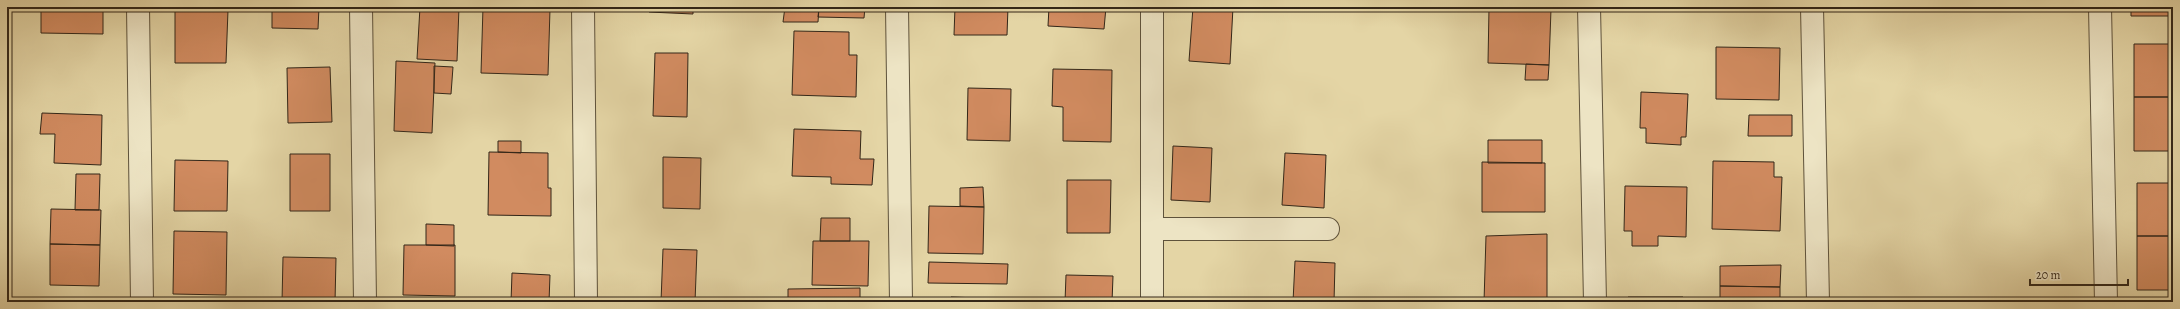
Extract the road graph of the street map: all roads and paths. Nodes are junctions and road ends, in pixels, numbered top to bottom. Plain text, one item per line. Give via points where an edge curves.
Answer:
1 (138, 7) edge
2 (361, 7) edge
3 (583, 7) edge
4 (897, 7) edge
5 (1152, 7) edge
6 (1589, 7) edge
7 (1812, 7) edge
8 (2100, 7) edge
9 (1152, 229) junction
10 (1328, 229) dead end
11 (142, 302) edge
12 (365, 302) edge
13 (586, 302) edge
14 (901, 302) edge
15 (1152, 302) edge
16 (1595, 302) edge
17 (1818, 302) edge
18 (2106, 302) edge

1 - 11 street
2 - 12 street
3 - 13 street
4 - 14 street
5 - 9 street
6 - 16 street
7 - 17 street
8 - 18 street
9 - 10 street
9 - 15 street

